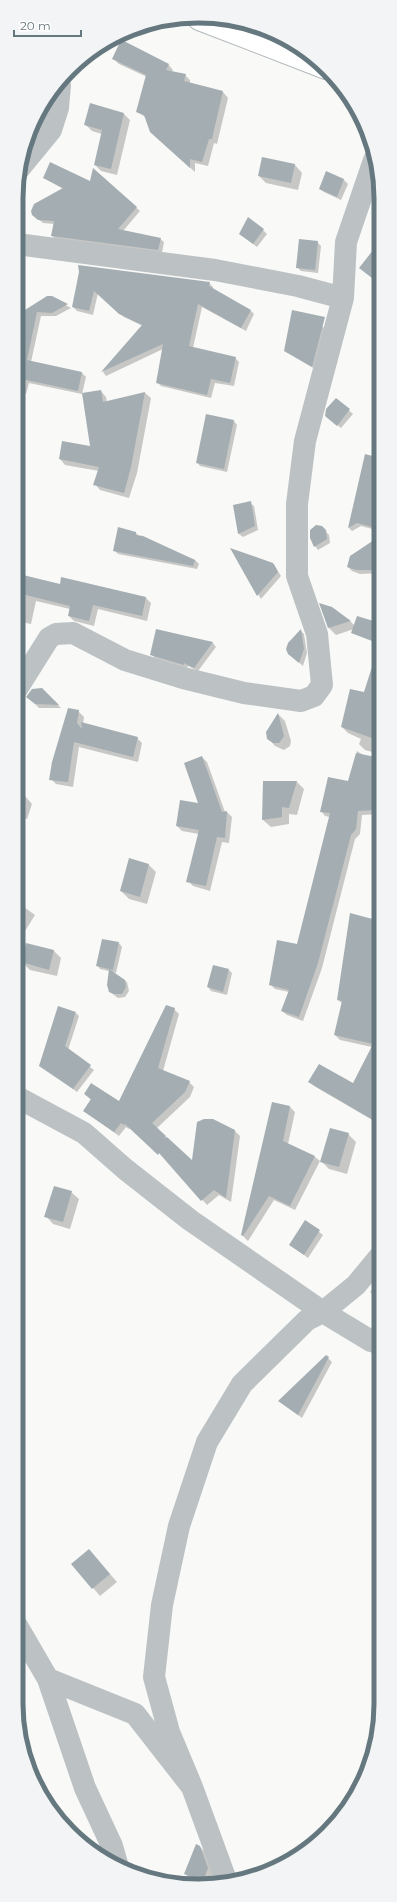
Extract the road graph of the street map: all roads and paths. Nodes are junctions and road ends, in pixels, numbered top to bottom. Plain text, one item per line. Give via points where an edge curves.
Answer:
1 (209, 23) edge
2 (307, 61) edge
3 (59, 92) edge
4 (27, 160) edge
5 (371, 168) edge
6 (23, 245) edge
7 (343, 298) junction
8 (23, 679) edge
9 (23, 1100) edge
10 (374, 1263) edge
11 (323, 1312) junction
12 (374, 1342) edge
13 (23, 1636) edge
14 (48, 1679) junction
15 (192, 1787) junction
16 (115, 1858) edge
17 (225, 1877) edge

1 - 2 main road
3 - 4 street via 58,108 51,130
5 - 7 street via 346,242
6 - 7 street via 214,270 298,286
7 - 8 street via 305,441 297,504 297,576 317,634 322,685 314,696 301,701 244,693 183,678 125,660 73,633 56,634 49,638
9 - 11 street via 84,1133 190,1220
10 - 11 street via 356,1285
11 - 12 street
11 - 15 street via 307,1320 242,1384 207,1442 180,1526 162,1605 154,1677 169,1732
13 - 14 street
14 - 15 street via 135,1714
14 - 16 street via 85,1788
15 - 17 street

